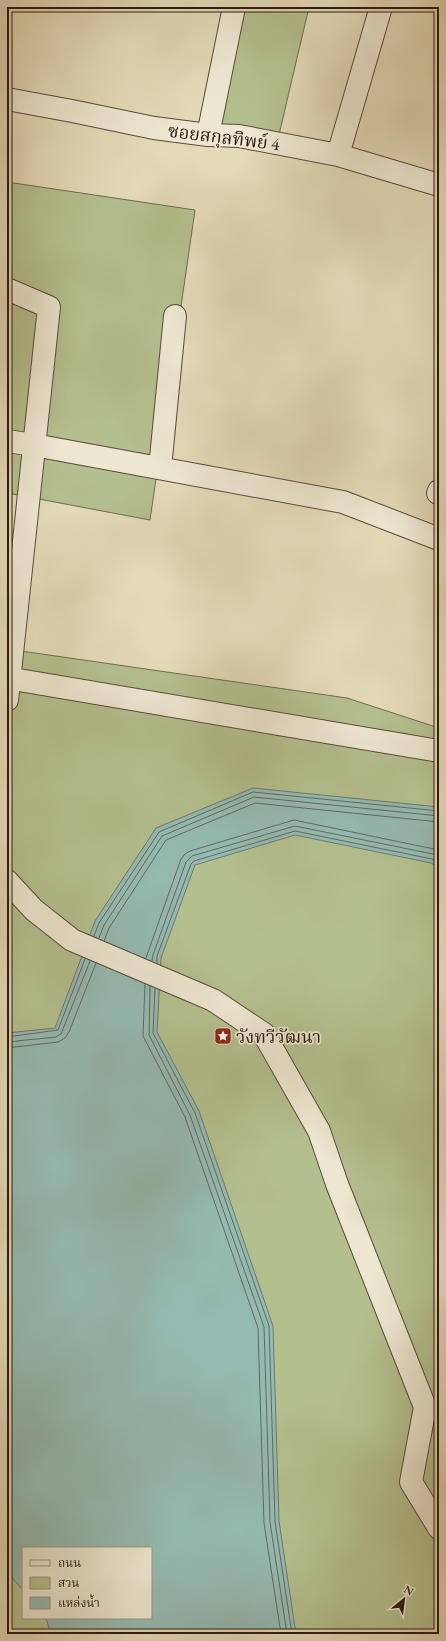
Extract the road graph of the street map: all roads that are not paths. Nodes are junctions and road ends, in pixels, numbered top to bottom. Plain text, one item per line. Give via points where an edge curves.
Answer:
1 (234, 7) edge
2 (381, 7) edge
3 (7, 99) edge
4 (208, 135) junction
5 (338, 155) junction
6 (439, 185) edge
7 (7, 289) edge
8 (175, 316) dead end
9 (7, 441) edge
10 (34, 444) junction
11 (160, 468) junction
12 (439, 539) edge
13 (8, 686) edge
14 (439, 751) edge
15 (7, 881) edge
16 (439, 1528) edge

1 - 4 street
2 - 5 street
3 - 4 street, ซอยสกุลทิพย์ 4 via 154,128
4 - 5 street, ซอยสกุลทิพย์ 4 via 238,136
5 - 6 street, ซอยสกุลทิพย์ 4
7 - 10 street via 49,307
8 - 11 street
9 - 10 street
10 - 11 street
10 - 13 street
11 - 12 street via 343,502
13 - 14 street
15 - 16 street via 34,910 72,940 212,1000 264,1034 319,1131 337,1184 425,1407 411,1482

